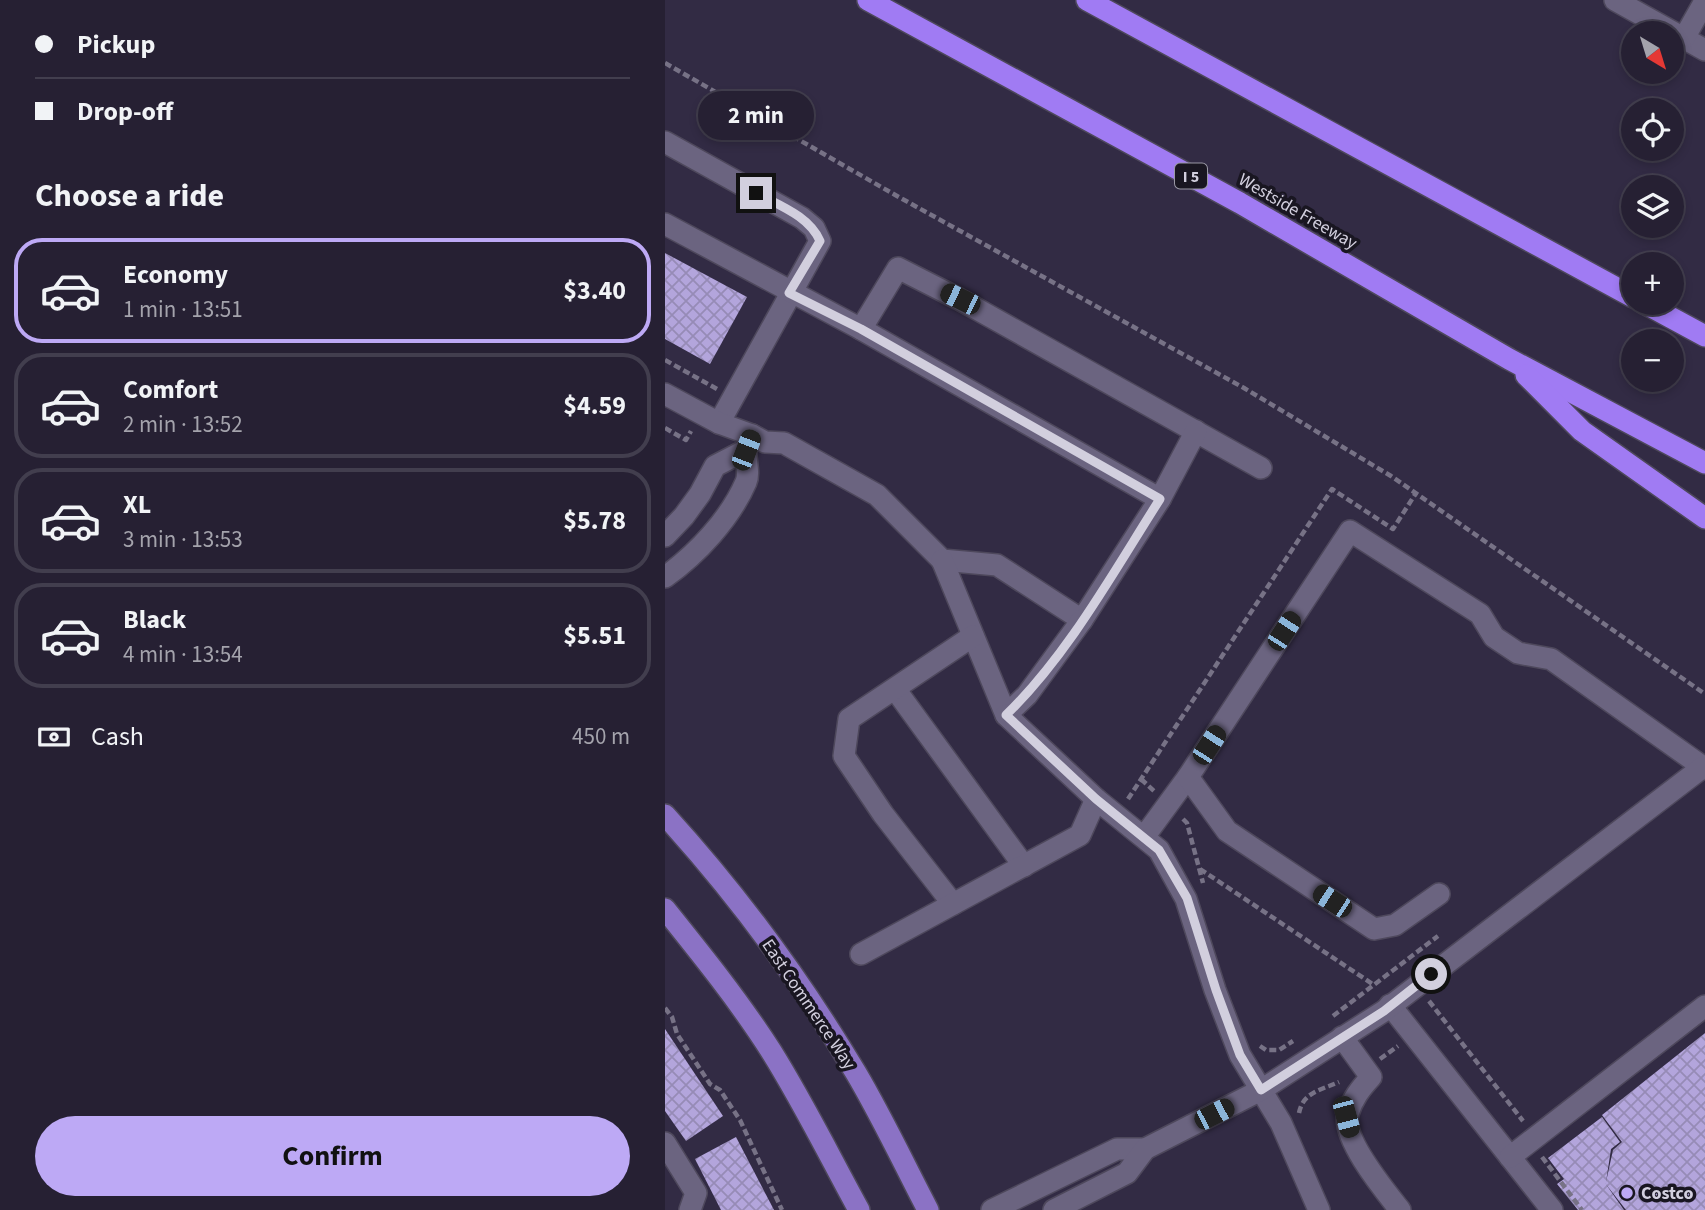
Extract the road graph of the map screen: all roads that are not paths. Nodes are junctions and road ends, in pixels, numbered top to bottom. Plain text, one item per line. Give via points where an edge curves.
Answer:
1 (868, 0) edge
2 (1087, 0) edge
3 (1619, 1) edge
4 (1705, 1) edge
5 (1654, 21) edge
6 (1684, 38) joint
7 (1705, 50) edge
8 (665, 142) edge
9 (665, 225) edge
10 (1621, 290) edge
11 (789, 293) junction
12 (1666, 315) edge
13 (861, 329) junction
14 (1705, 336) edge
15 (1510, 359) junction
16 (665, 394) edge
17 (719, 424) junction
18 (1196, 431) junction
19 (749, 443) junction
20 (1705, 464) edge
21 (1261, 468) dead end
22 (1160, 499) junction
23 (1705, 518) edge
24 (665, 536) edge
25 (942, 560) junction
26 (665, 577) edge
27 (1082, 620) junction
28 (973, 636) junction
29 (895, 689) junction
30 (1006, 715) junction
31 (1704, 768) edge
32 (1188, 777) junction
33 (1096, 799) junction
34 (665, 815) edge
35 (1144, 836) junction
36 (1024, 866) junction
37 (1439, 894) dead end
38 (953, 904) junction
39 (665, 909) edge
40 (861, 954) dead end
41 (1390, 1005) junction
42 (1705, 1006) edge
43 (1342, 1037) junction
44 (1261, 1090) junction
45 (665, 1143) edge
46 (1145, 1149) junction
47 (1510, 1157) junction
48 (690, 1210) edge
49 (859, 1210) edge
50 (928, 1210) edge
51 (992, 1210) edge
52 (1055, 1210) edge
53 (1319, 1210) edge
54 (1400, 1210) edge
55 (1552, 1210) edge

1 - 15 highway, Westside Freeway / I 5 via 1240,203
2 - 10 highway
3 - 5 street
4 - 6 street
6 - 7 street
8 - 11 street via 814,228 820,241
9 - 11 street
11 - 13 street
11 - 17 street
12 - 14 highway
13 - 18 street via 898,268
13 - 22 street
15 - 20 highway, Westside Freeway / I 5
15 - 23 highway via 1582,431
16 - 17 street
17 - 19 street
18 - 21 street
18 - 22 street
19 - 24 street via 715,466 701,494
19 - 25 street via 784,443 877,495
19 - 26 street via 747,480 729,509 689,559
22 - 27 street
25 - 27 street via 996,565
25 - 28 street
27 - 30 street via 1027,695
28 - 29 street
28 - 30 street
29 - 36 street
29 - 38 street via 849,719 844,756
30 - 33 street
31 - 32 street via 1551,659 1518,653 1494,637 1480,614 1350,531
31 - 41 street
32 - 35 street
32 - 37 street via 1227,831 1374,929 1395,925
33 - 35 street
33 - 36 street via 1080,835
34 - 50 main road, East Commerce Way via 732,892 822,1019 857,1074
35 - 44 street via 1159,850 1187,898 1240,1055
36 - 38 street
38 - 40 street
39 - 49 main road via 770,1049
41 - 43 street
41 - 47 street
42 - 47 street
43 - 44 street
43 - 54 street via 1371,1077 1355,1095 1346,1117 1354,1146
44 - 46 street
44 - 53 street via 1281,1123
45 - 48 street via 696,1193
46 - 51 street via 1117,1149
46 - 52 street via 1127,1173
47 - 55 street

